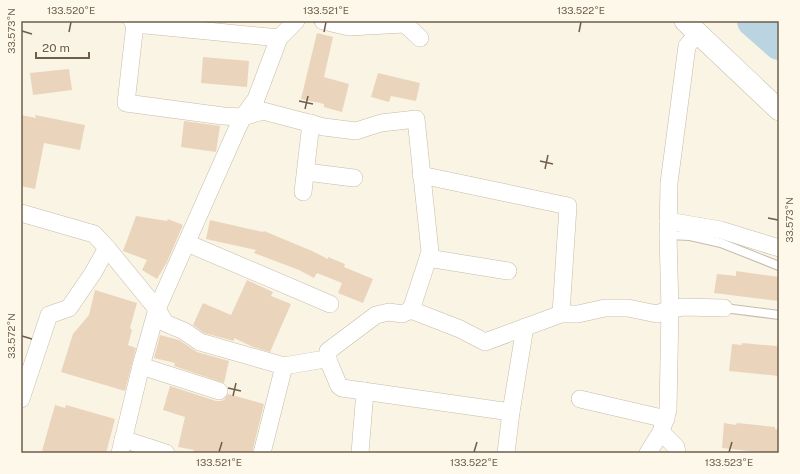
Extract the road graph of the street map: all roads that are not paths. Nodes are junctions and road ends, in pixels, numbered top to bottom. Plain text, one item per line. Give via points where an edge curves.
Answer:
1 (296, 21) edge
2 (324, 21) edge
3 (134, 23) edge
4 (691, 27) edge
5 (279, 38) junction
6 (420, 38) dead end
7 (779, 110) edge
8 (243, 117) junction
9 (312, 124) junction
10 (306, 172) junction
11 (421, 175) junction
12 (354, 178) dead end
13 (303, 192) dead end
14 (21, 213) edge
15 (668, 228) junction
16 (187, 243) junction
17 (108, 248) junction
18 (779, 248) edge
19 (428, 258) junction
20 (779, 266) edge
21 (508, 271) dead end
22 (330, 304) dead end
23 (724, 308) joint
24 (158, 309) junction
25 (670, 309) junction
26 (411, 310) junction
27 (561, 314) junction
28 (779, 316) edge
29 (525, 327) junction
30 (328, 360) junction
31 (141, 366) junction
32 (284, 366) junction
33 (220, 391) dead end
34 (364, 391) junction
35 (21, 399) edge
36 (580, 399) dead end
37 (510, 412) junction
38 (663, 426) junction
39 (121, 446) edge
40 (166, 453) edge
41 (262, 453) edge
42 (360, 453) edge
43 (506, 453) edge
44 (648, 453) edge
45 (677, 453) edge

1 - 5 street
2 - 6 street via 349,27 405,24
3 - 5 street
3 - 8 street via 126,103
4 - 7 street
4 - 15 street via 669,183
5 - 8 street via 256,99
8 - 9 street via 263,111
8 - 16 street
9 - 10 street
9 - 11 street via 356,131 381,123 416,119
10 - 12 street
10 - 13 street
11 - 19 street via 430,252
11 - 27 street via 568,206
14 - 17 street via 94,234
15 - 18 street via 721,230
15 - 20 lane via 721,244
15 - 25 street
16 - 22 street
16 - 24 street
17 - 24 street
17 - 35 street via 69,308 49,315
19 - 21 street
19 - 26 street
23 - 25 street
23 - 28 lane
24 - 31 street
24 - 32 street via 165,323 184,331 200,342
25 - 27 street via 657,314 628,308 605,308 578,314
25 - 38 street via 668,410
26 - 29 street via 460,329 485,342
26 - 30 street via 402,314 389,312 376,315 328,351
27 - 29 street
29 - 37 street
30 - 32 street
30 - 34 street via 339,386
31 - 33 street
31 - 39 street
32 - 41 street
34 - 37 street
34 - 42 street
36 - 38 street
37 - 43 street
38 - 44 street
38 - 45 street
39 - 40 street

